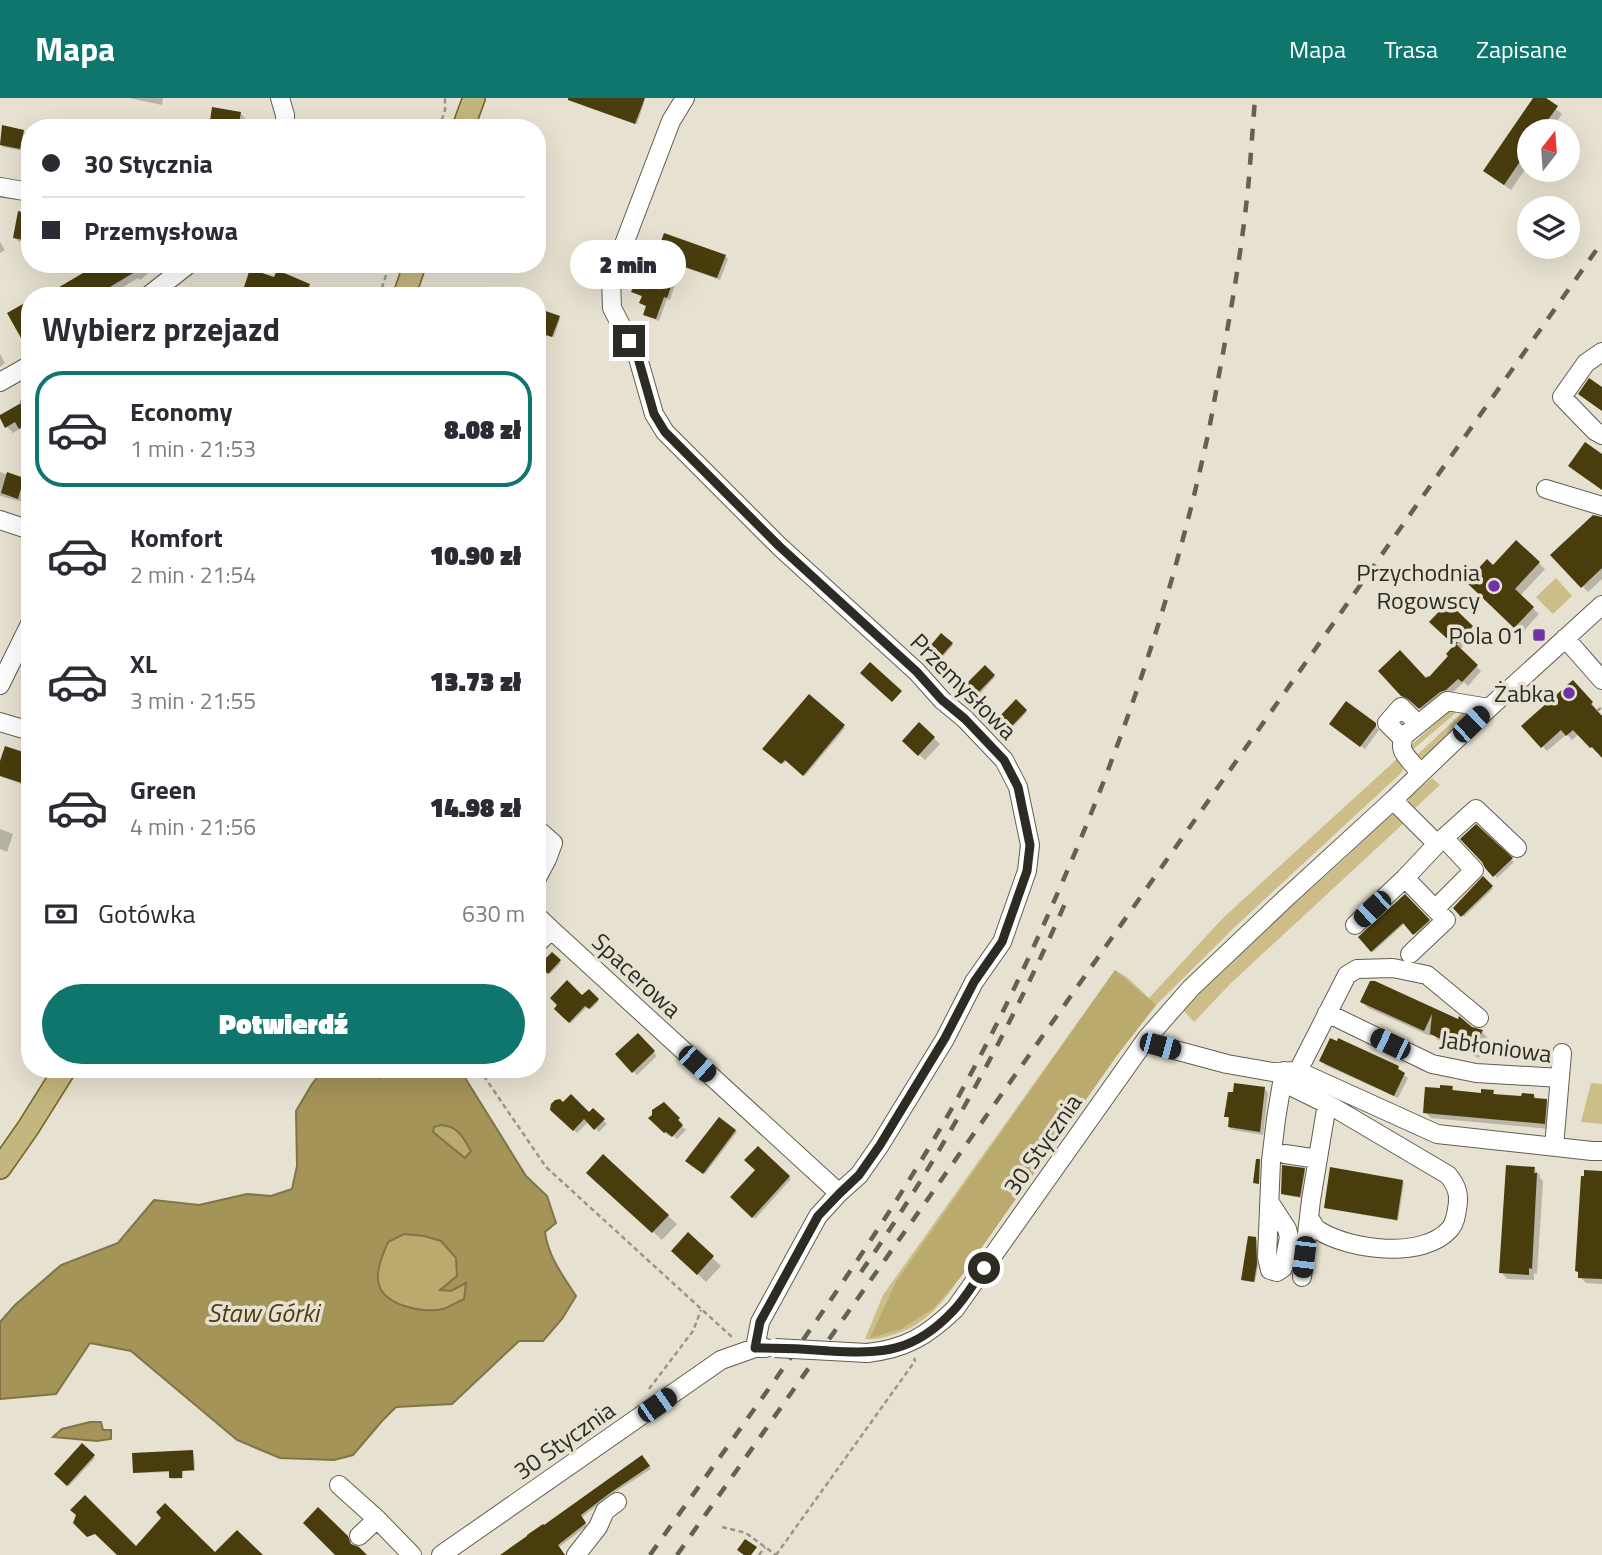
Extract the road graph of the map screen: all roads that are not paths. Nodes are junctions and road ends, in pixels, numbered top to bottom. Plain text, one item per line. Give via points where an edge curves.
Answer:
1 (280, 98) edge
2 (474, 98) edge
3 (685, 98) edge
4 (285, 119) edge
5 (466, 119) edge
6 (0, 187) edge
7 (21, 190) edge
8 (177, 273) edge
9 (160, 287) edge
10 (1602, 352) edge
11 (21, 370) edge
12 (0, 382) edge
13 (1602, 435) edge
14 (1546, 489) dead end
15 (1602, 506) edge
16 (0, 520) edge
17 (21, 527) edge
18 (1602, 605) edge
19 (1565, 638) junction
20 (21, 642) edge
21 (1602, 680) edge
22 (0, 685) edge
23 (1489, 708) junction
24 (0, 722) edge
25 (1418, 724) junction
26 (21, 728) edge
27 (1403, 739) junction
28 (1420, 774) junction
29 (1394, 800) junction
30 (546, 837) edge
31 (1440, 841) junction
32 (1517, 848) dead end
33 (546, 861) edge
34 (1405, 878) junction
35 (1435, 909) junction
36 (546, 925) edge
37 (1355, 925) dead end
38 (556, 934) junction
39 (546, 935) edge
40 (1410, 954) dead end
41 (1328, 1013) junction
42 (1479, 1018) dead end
43 (1147, 1038) junction
44 (1562, 1053) dead end
45 (1288, 1075) junction
46 (59, 1078) edge
47 (1560, 1078) junction
48 (1327, 1104) junction
49 (1554, 1147) junction
50 (1602, 1151) edge
51 (1285, 1154) dead end
52 (1318, 1159) junction
53 (0, 1168) edge
54 (839, 1194) junction
55 (1270, 1203) dead end
56 (1309, 1217) junction
57 (1302, 1277) dead end
58 (755, 1348) junction
59 (339, 1485) dead end
60 (617, 1502) dead end
61 (377, 1519) junction
62 (359, 1536) dead end
63 (412, 1555) edge
64 (441, 1555) edge
65 (576, 1555) edge

1 - 4 street
2 - 5 main road
3 - 54 street, Przemysłowa via 671,121 611,278 612,308 638,358 654,414 665,432 779,546 917,672 1004,760 1018,787 1030,845 1027,871 1002,942 880,1145
6 - 7 street
8 - 9 street
10 - 13 street via 1586,363 1562,397
11 - 12 street
14 - 15 street
16 - 17 street
18 - 19 street, 30 Stycznia
19 - 21 street
19 - 23 street, 30 Stycznia
20 - 22 street
23 - 25 street via 1447,701
23 - 28 street, 30 Stycznia
24 - 26 street
25 - 27 street
25 - 27 street via 1401,707 1387,723
27 - 28 street via 1403,752
28 - 29 street, 30 Stycznia
29 - 31 street
29 - 43 street, 30 Stycznia via 1213,966
30 - 33 street via 553,843
31 - 32 street via 1476,809
31 - 34 street
31 - 35 street via 1474,870
34 - 35 street
34 - 37 street
35 - 40 street via 1446,920
36 - 38 street, Spacerowa
38 - 39 street, Spacerowa
38 - 54 street, Spacerowa
41 - 42 street, Jabłoniowa via 1348,975 1357,969 1393,968 1427,975
41 - 45 street, Jabłoniowa
41 - 47 street, Jabłoniowa via 1432,1063 1476,1073
43 - 45 street via 1160,1046 1227,1064
43 - 58 street, 30 Stycznia, bridge via 955,1310 935,1328 909,1344 867,1353
44 - 47 street
45 - 48 street
45 - 49 street via 1437,1134
45 - 55 street, Jabłoniowa via 1276,1119
46 - 53 main road
47 - 49 street, Jabłoniowa
48 - 52 street
48 - 56 street via 1448,1175 1459,1198 1455,1221 1443,1235 1397,1249 1362,1247 1334,1238 1315,1229
49 - 50 street
51 - 52 street
52 - 56 street
54 - 58 street, Przemysłowa via 818,1216 760,1322
56 - 57 street
58 - 64 street, 30 Stycznia via 722,1360
59 - 61 street
60 - 65 street
61 - 62 street
61 - 63 street

